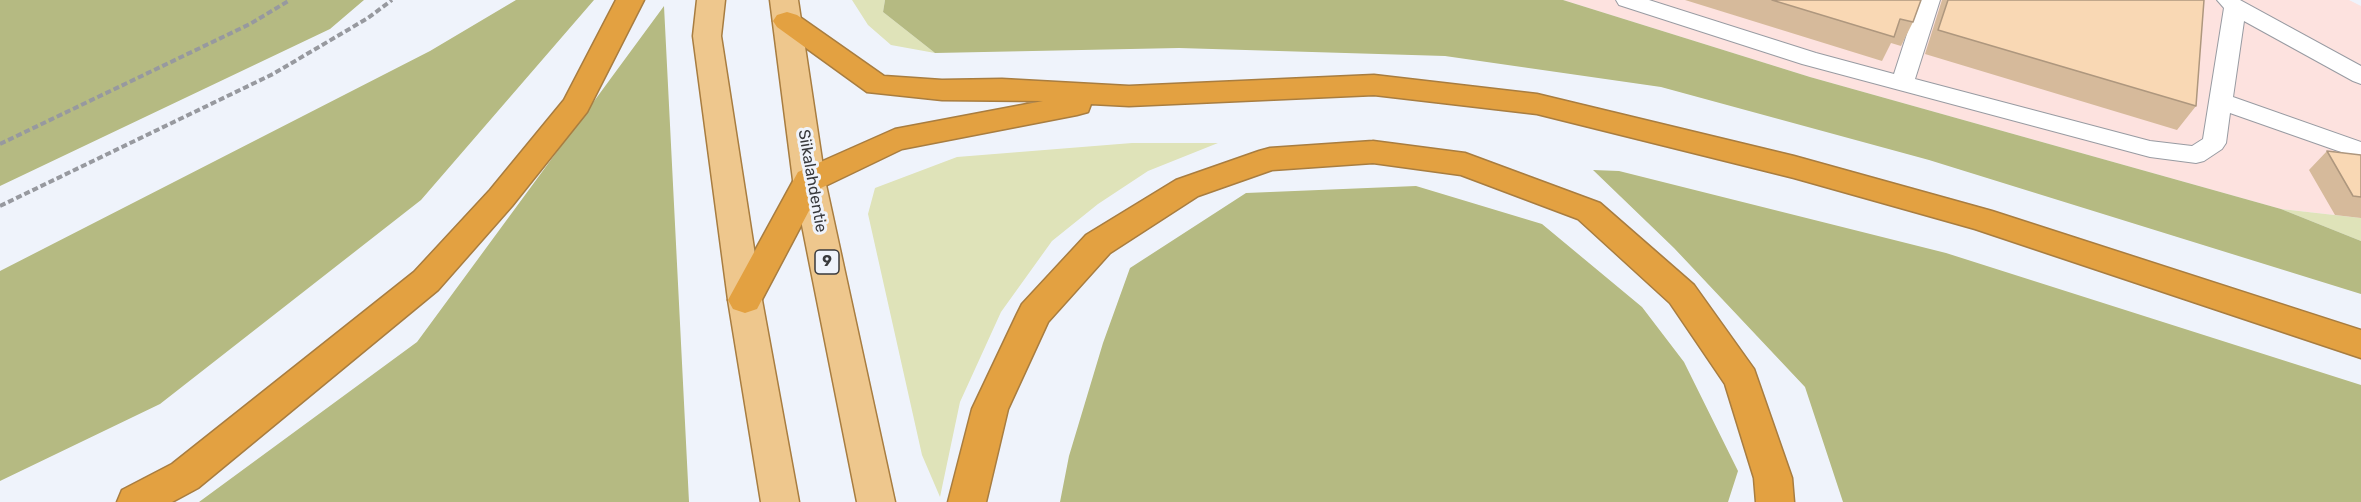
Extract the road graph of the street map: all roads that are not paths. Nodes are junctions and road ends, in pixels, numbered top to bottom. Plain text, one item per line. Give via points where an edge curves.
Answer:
1 (630, 0) edge
2 (711, 0) edge
3 (1627, 0) edge
4 (1929, 0) edge
5 (2232, 3) edge
6 (785, 11) edge
7 (2361, 76) edge
8 (1902, 83) junction
9 (1129, 96) junction
10 (2220, 101) junction
11 (2361, 151) edge
12 (809, 180) junction
13 (745, 300) junction
14 (2361, 344) edge
15 (136, 502) edge
16 (780, 502) edge
17 (876, 502) edge
18 (967, 502) edge
19 (1775, 502) edge

1 - 15 highway via 576,105 501,198 426,281 184,476
2 - 13 main road via 707,36
3 - 8 lane via 1810,59
4 - 8 lane
5 - 7 lane
5 - 10 lane
6 - 9 highway via 877,85
6 - 12 main road, Siikalahdentie / 9
8 - 10 lane via 2150,149 2196,155 2214,143
9 - 12 highway via 895,140
9 - 14 highway via 1374,85 1537,104 1794,167 1981,219
10 - 11 lane
12 - 13 highway
12 - 17 main road, Siikalahdentie / 9
13 - 16 main road
18 - 19 highway via 990,409 1034,314 1098,244 1187,188 1270,159 1373,153 1465,164 1588,211 1682,294 1741,379 1773,478

